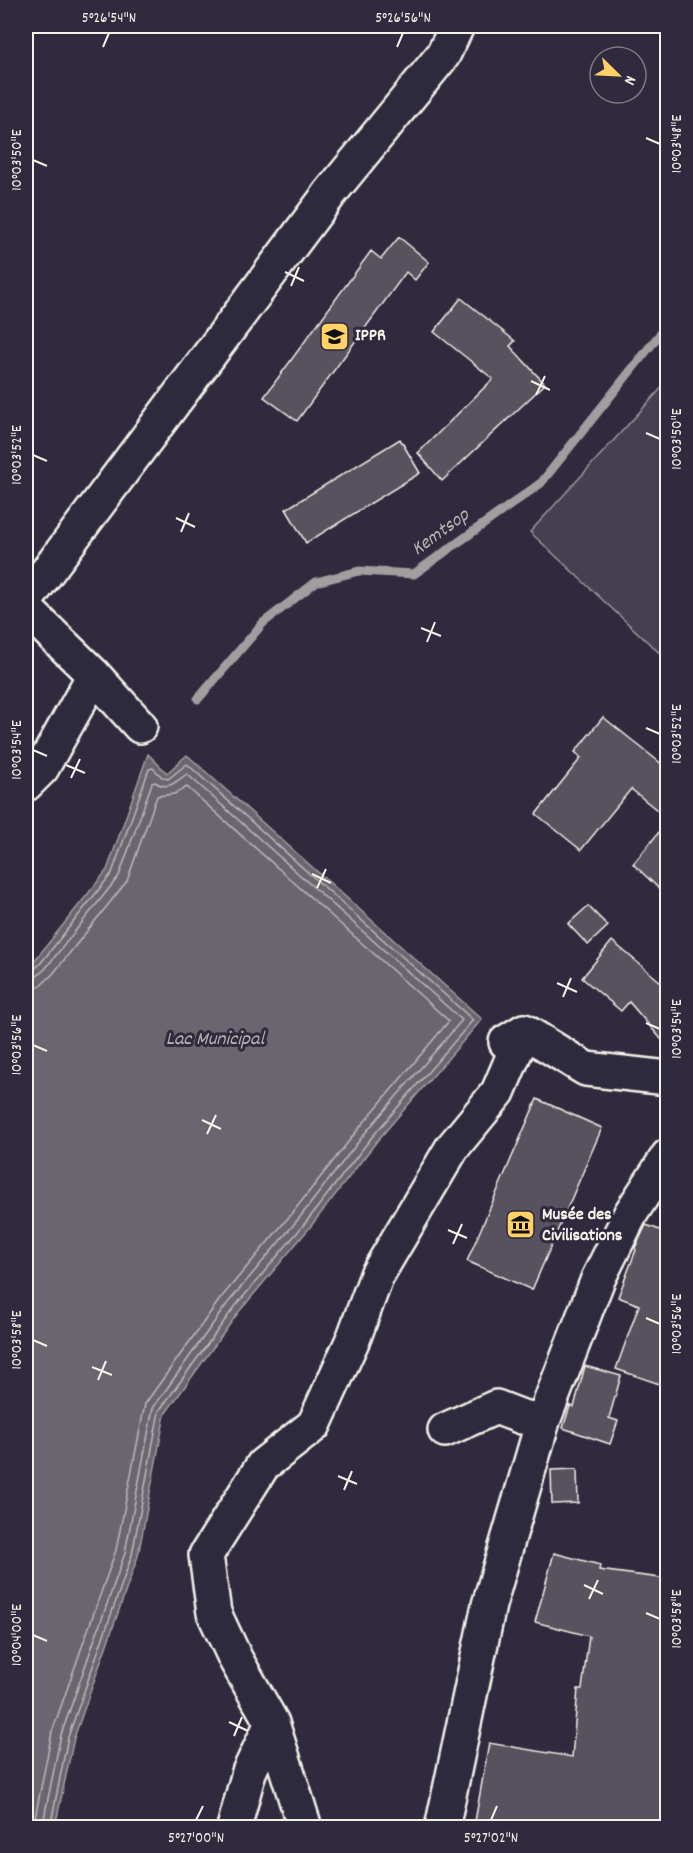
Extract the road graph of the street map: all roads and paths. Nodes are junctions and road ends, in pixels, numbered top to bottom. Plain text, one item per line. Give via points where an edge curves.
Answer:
1 (457, 26) edge
2 (26, 600) edge
3 (26, 609) edge
4 (94, 675) junction
5 (140, 726) dead end
6 (26, 784) edge
7 (668, 1078) edge
8 (668, 1156) edge
9 (543, 1421) junction
10 (445, 1430) dead end
11 (272, 1723) junction
12 (234, 1827) edge
13 (305, 1827) edge
14 (442, 1827) edge

1 - 2 street via 443,55 331,192
3 - 4 street
4 - 5 street
4 - 6 street via 42,768
7 - 11 street via 586,1069 512,1039 498,1092 452,1148 377,1275 314,1425 262,1464 206,1555 214,1613
8 - 9 street via 631,1213 598,1279
9 - 10 street via 496,1407
9 - 14 street via 489,1605
11 - 12 street via 249,1772
11 - 13 street

